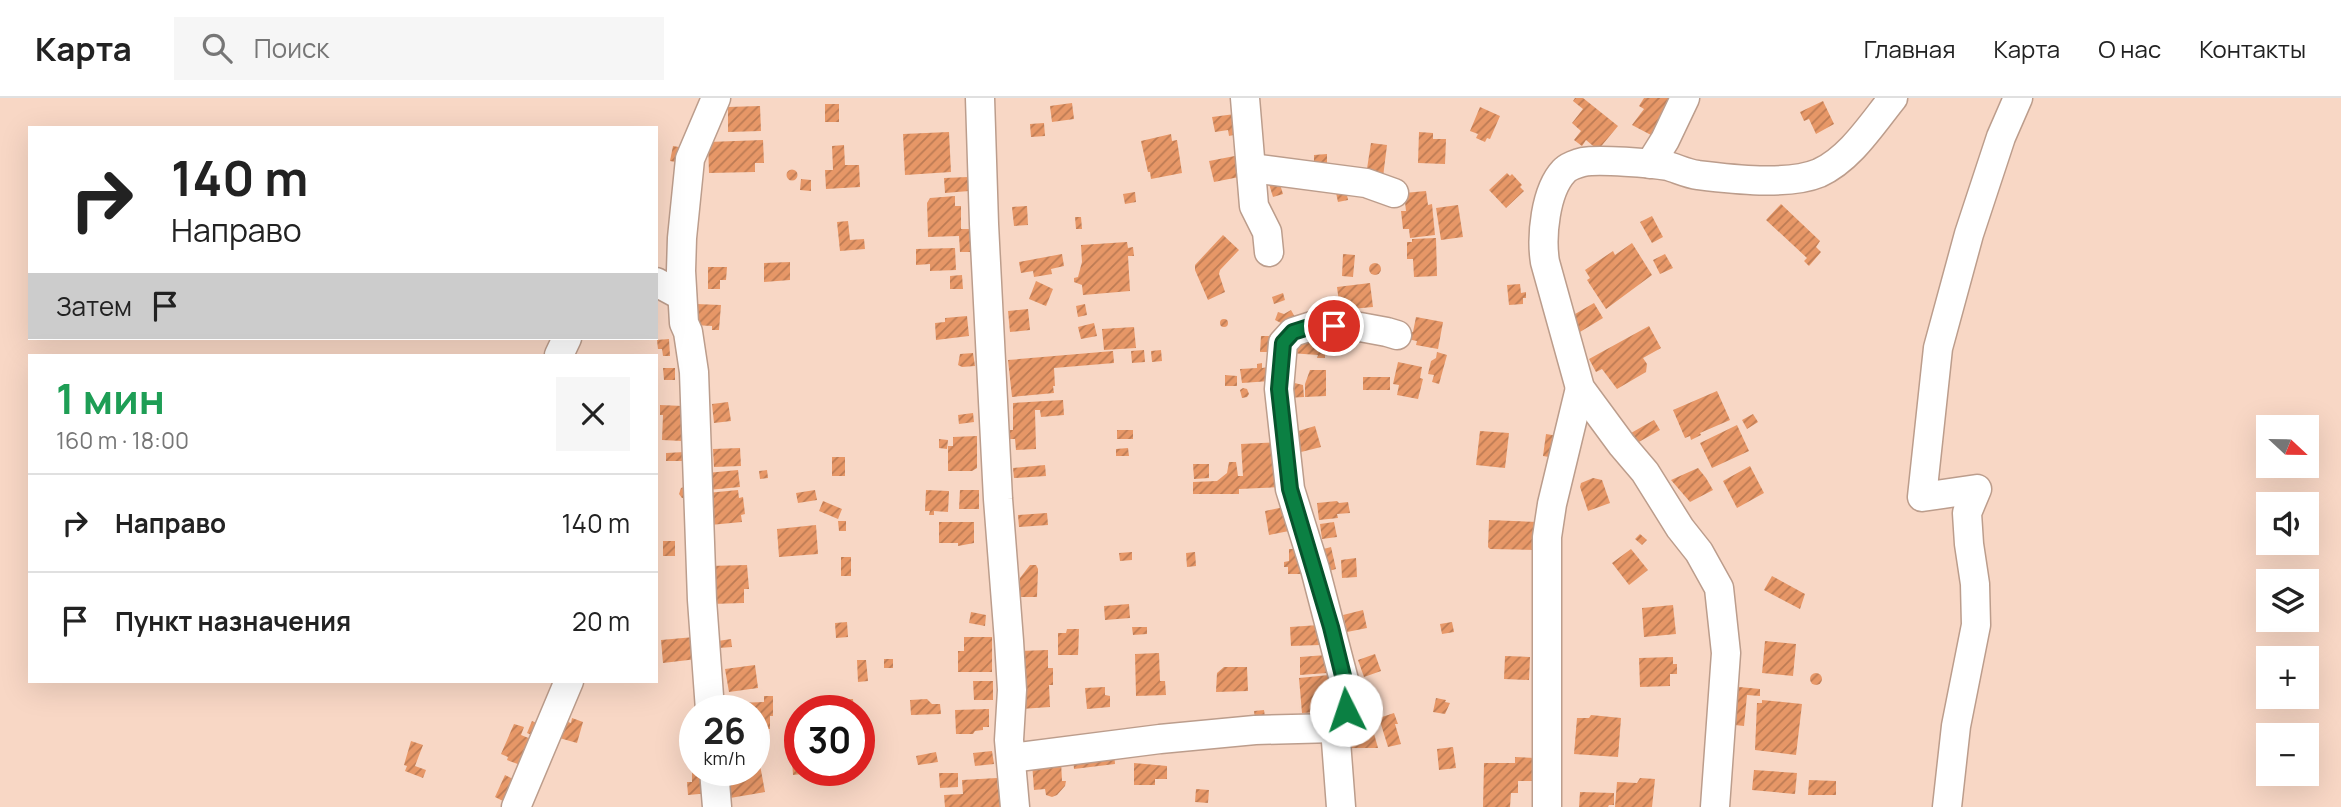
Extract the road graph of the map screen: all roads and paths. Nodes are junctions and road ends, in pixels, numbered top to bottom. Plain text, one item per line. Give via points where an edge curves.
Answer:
1 (716, 98) edge
2 (980, 98) edge
3 (1245, 98) edge
4 (1685, 98) edge
5 (1893, 98) edge
6 (2018, 98) edge
7 (1650, 164) junction
8 (1251, 169) junction
9 (1394, 193) dead end
10 (1269, 252) dead end
11 (658, 283) edge
12 (682, 296) junction
13 (1397, 335) dead end
14 (1580, 388) junction
15 (568, 683) edge
16 (709, 695) edge
17 (1346, 721) junction
18 (1012, 758) junction
19 (715, 786) edge
20 (516, 807) edge
21 (717, 807) edge
22 (1015, 807) edge
23 (1341, 807) edge
24 (1547, 807) edge
25 (1715, 807) edge
26 (1947, 807) edge

1 - 12 street via 690,159
2 - 18 street
3 - 8 street
4 - 7 street
5 - 7 street via 1846,155 1799,179 1748,181
6 - 26 street via 1969,234 1941,335 1927,432 1922,497 1977,489 1967,513 1976,625 1956,726
7 - 14 street via 1583,162 1564,170 1550,199 1542,244
8 - 9 street via 1366,183
8 - 10 street via 1254,206 1267,232
11 - 12 street
12 - 16 street via 694,373
13 - 17 street via 1315,325 1293,332 1283,343 1280,364 1290,489 1345,684
14 - 24 street via 1547,537
14 - 25 street via 1646,472 1719,588 1726,653
15 - 20 street
17 - 18 street
17 - 23 street
18 - 22 street
19 - 21 street

